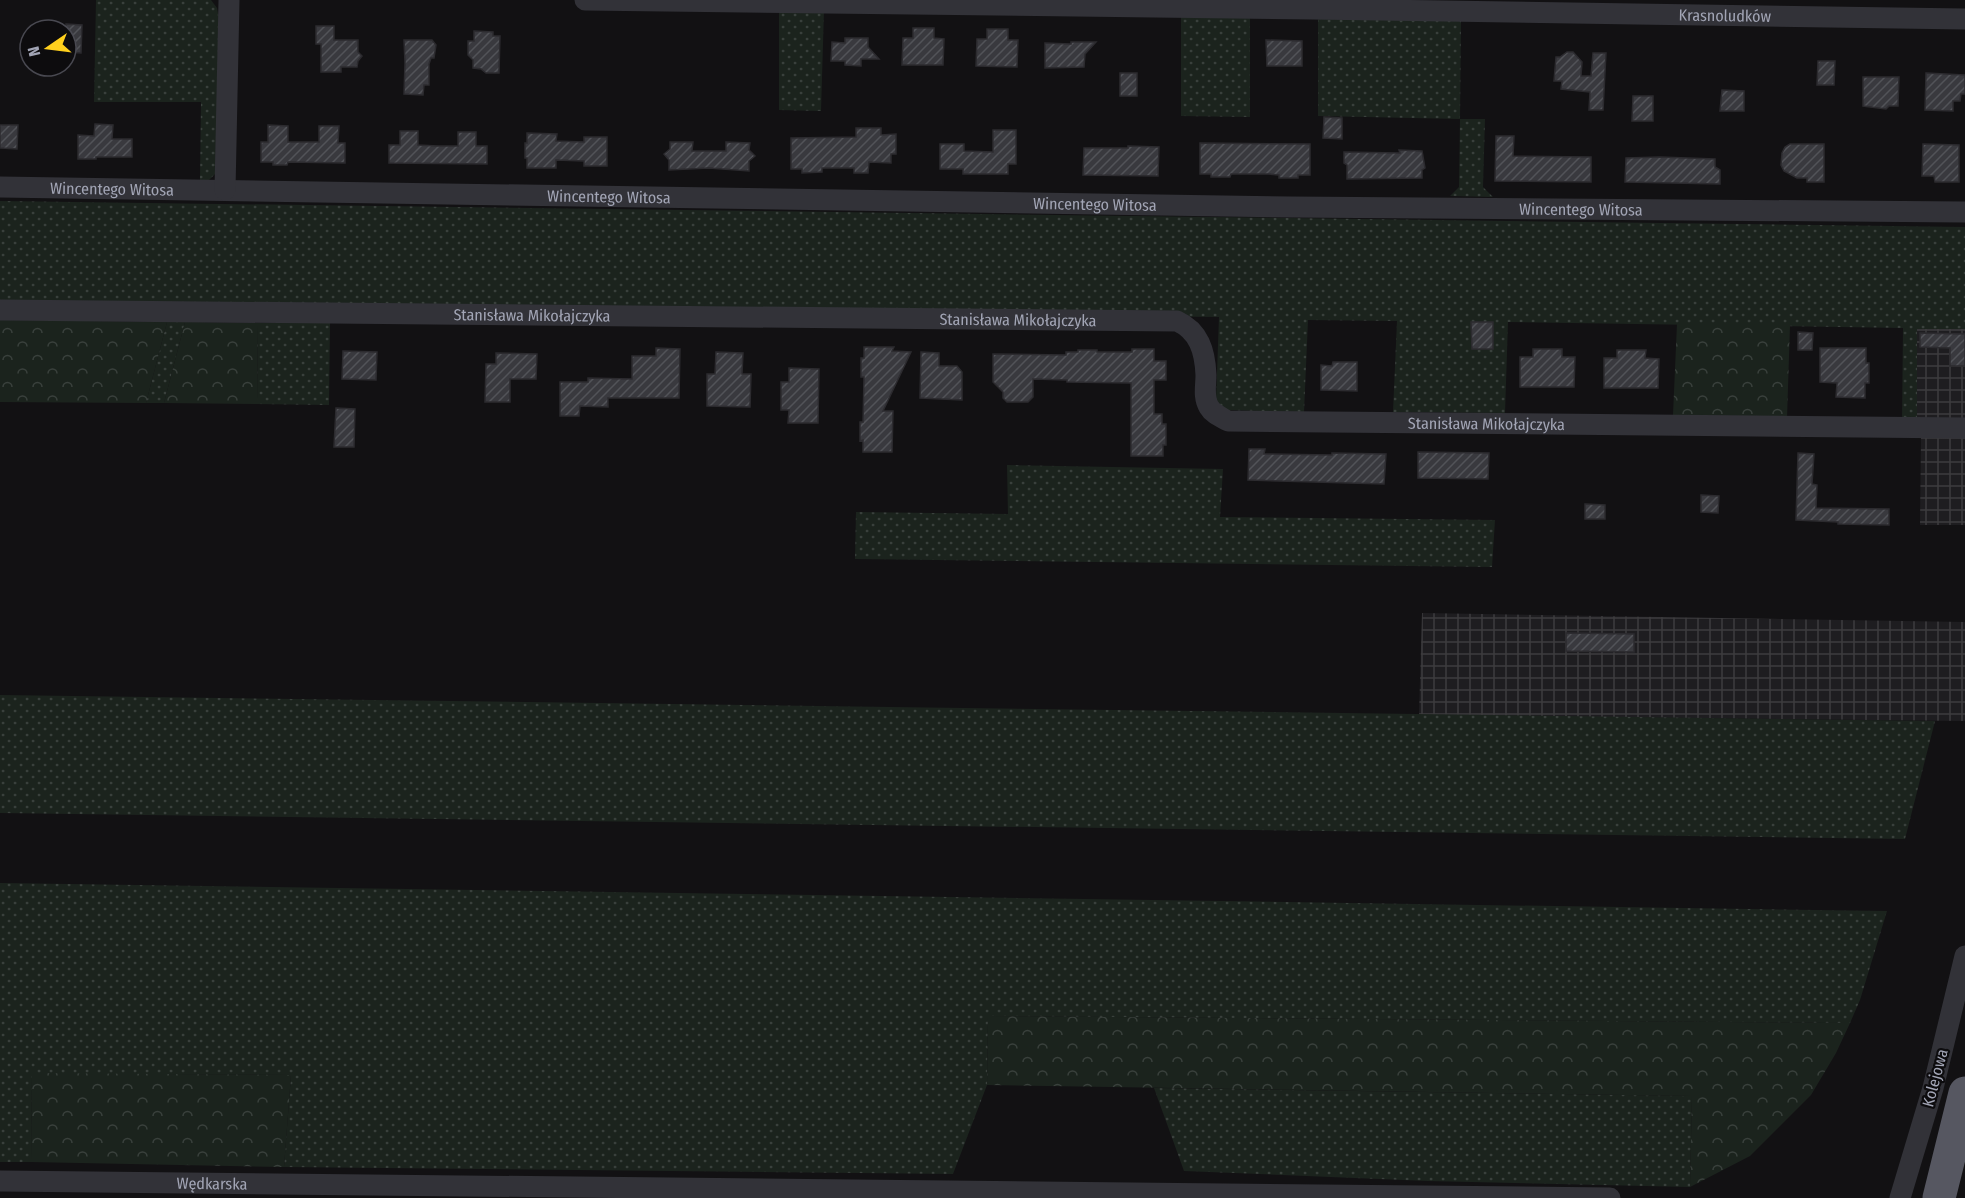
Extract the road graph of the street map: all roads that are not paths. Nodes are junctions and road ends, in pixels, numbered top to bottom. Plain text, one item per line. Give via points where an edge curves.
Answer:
1 (229, 0) edge
2 (585, 0) edge
3 (1965, 19) edge
4 (0, 187) edge
5 (225, 190) junction
6 (1965, 212) edge
7 (0, 310) edge
8 (1965, 428) edge
9 (1965, 956) edge
10 (1965, 1093) edge
11 (0, 1181) edge
12 (1610, 1198) edge
13 (1900, 1198) edge
14 (1939, 1198) edge

1 - 5 street
2 - 3 street, Krasnoludków
4 - 5 street, Wincentego Witosa
5 - 6 street, Wincentego Witosa via 1290,207
7 - 8 street, Stanisława Mikołajczyka via 1177,321 1188,326 1201,344 1207,401 1228,421
9 - 13 street, Kolejowa via 1933,1088
10 - 14 highway, Kolejowa
11 - 12 street, Wędkarska

